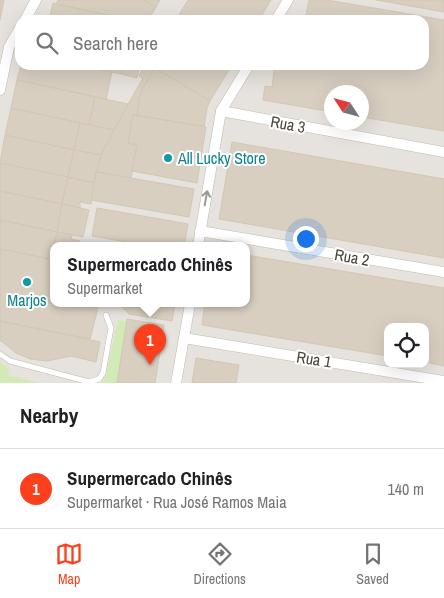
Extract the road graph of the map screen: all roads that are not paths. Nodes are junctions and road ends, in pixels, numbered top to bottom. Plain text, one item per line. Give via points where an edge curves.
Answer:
1 (36, 0) edge
2 (288, 0) edge
3 (28, 15) edge
4 (279, 15) edge
5 (15, 37) edge
6 (246, 70) edge
7 (0, 90) edge
8 (221, 112) junction
9 (444, 152) edge
10 (200, 231) junction
11 (199, 242) edge
12 (444, 272) edge
13 (189, 307) edge
14 (106, 316) dead end
15 (184, 338) junction
16 (0, 354) edge
17 (444, 381) edge
18 (176, 383) edge

1 - 3 street
2 - 4 street
5 - 7 street via 9,47
6 - 8 street
8 - 9 street, Rua 3
10 -> 8 street
10 - 11 street
10 - 12 street, Rua 2
13 - 15 street
14 - 16 lane via 111,328 103,373 89,382 10,361
15 - 17 street, Rua 1
15 - 18 street

